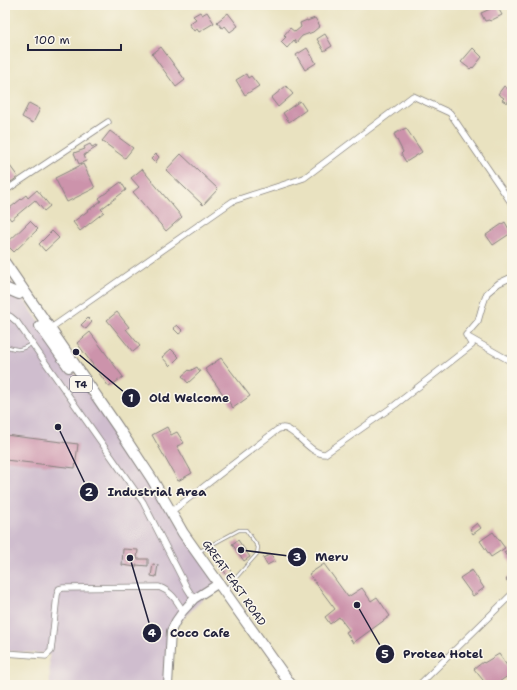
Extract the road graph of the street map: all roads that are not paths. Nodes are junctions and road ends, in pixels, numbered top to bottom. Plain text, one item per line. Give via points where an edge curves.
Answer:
1 (108, 122) dead end
2 (5, 191) edge
3 (512, 204) edge
4 (5, 262) edge
5 (5, 273) edge
6 (512, 277) edge
7 (5, 288) edge
8 (19, 294) junction
9 (5, 314) edge
10 (47, 330) junction
11 (466, 336) junction
12 (31, 344) junction
13 (5, 346) edge
14 (512, 362) edge
15 (172, 512) junction
16 (198, 552) junction
17 (221, 587) junction
18 (512, 594) edge
19 (194, 599) junction
20 (183, 611) junction
21 (5, 653) edge
22 (168, 685) edge
23 (291, 685) edge
24 (419, 685) edge

1 - 2 street
3 - 10 street via 450,114 413,96 304,178 233,202
4 - 10 highway, GREAT EAST ROAD / T4
5 - 8 highway, GREAT EAST ROAD / T4
6 - 11 street via 498,283 487,293 478,321
7 - 8 highway
8 - 10 highway, GREAT EAST ROAD / T4
9 - 12 street via 16,322
10 - 15 highway, GREAT EAST ROAD / T4 via 126,439
11 - 14 street
11 - 15 street via 472,345 325,454 313,450 289,430 277,430
12 - 13 lane via 22,349
12 - 19 street via 143,502
15 - 16 highway, GREAT EAST ROAD / T4
16 - 17 highway, GREAT EAST ROAD / T4
16 - 17 lane via 239,530 246,530 258,547 257,554
17 - 19 street
17 - 23 highway, GREAT EAST ROAD / T4
18 - 24 street
19 - 20 street
20 - 21 street via 173,595 159,587 63,588 57,595 49,654 46,656
20 - 22 street via 171,631

